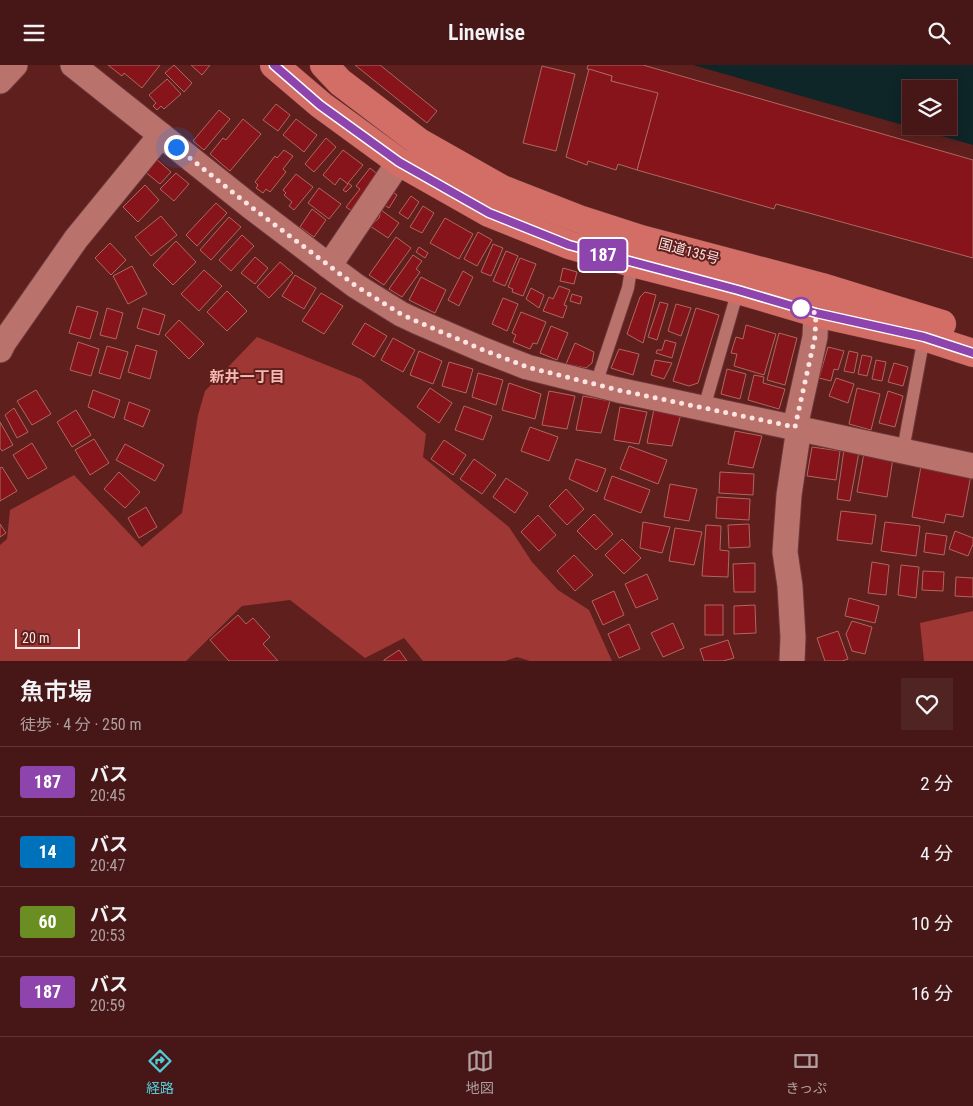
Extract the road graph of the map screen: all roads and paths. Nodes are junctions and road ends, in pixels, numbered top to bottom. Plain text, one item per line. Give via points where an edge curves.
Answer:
1 (14, 65) edge
2 (73, 65) edge
3 (274, 65) edge
4 (324, 65) edge
5 (0, 81) edge
6 (161, 135) junction
7 (399, 162) junction
8 (632, 263) junction
9 (328, 266) junction
10 (738, 290) junction
11 (819, 300) junction
12 (973, 333) edge
13 (924, 337) junction
14 (0, 350) edge
15 (973, 353) edge
16 (596, 384) junction
17 (704, 408) junction
18 (797, 428) junction
19 (903, 450) junction
20 (973, 466) edge
21 (792, 661) edge

1 - 5 street
2 - 6 street
3 - 7 highway, 国道135号 via 320,105
4 - 11 highway, 国道135号 via 340,82 419,142 502,189 579,219
6 - 9 street
6 - 14 street via 76,239
7 - 8 highway, 国道135号 via 489,213 569,245
7 - 9 street
8 - 10 highway, 国道135号
8 - 16 lane via 628,288
9 - 16 street via 416,321 527,367
10 - 11 highway, 国道135号
10 - 17 lane
11 - 12 highway, 国道135号
11 - 13 highway, 国道135号
11 - 18 street
13 - 15 highway, 国道135号
13 - 19 lane
16 - 17 street
17 - 18 street
18 - 19 street
18 - 21 street via 788,495 785,552 790,586
19 - 20 street

